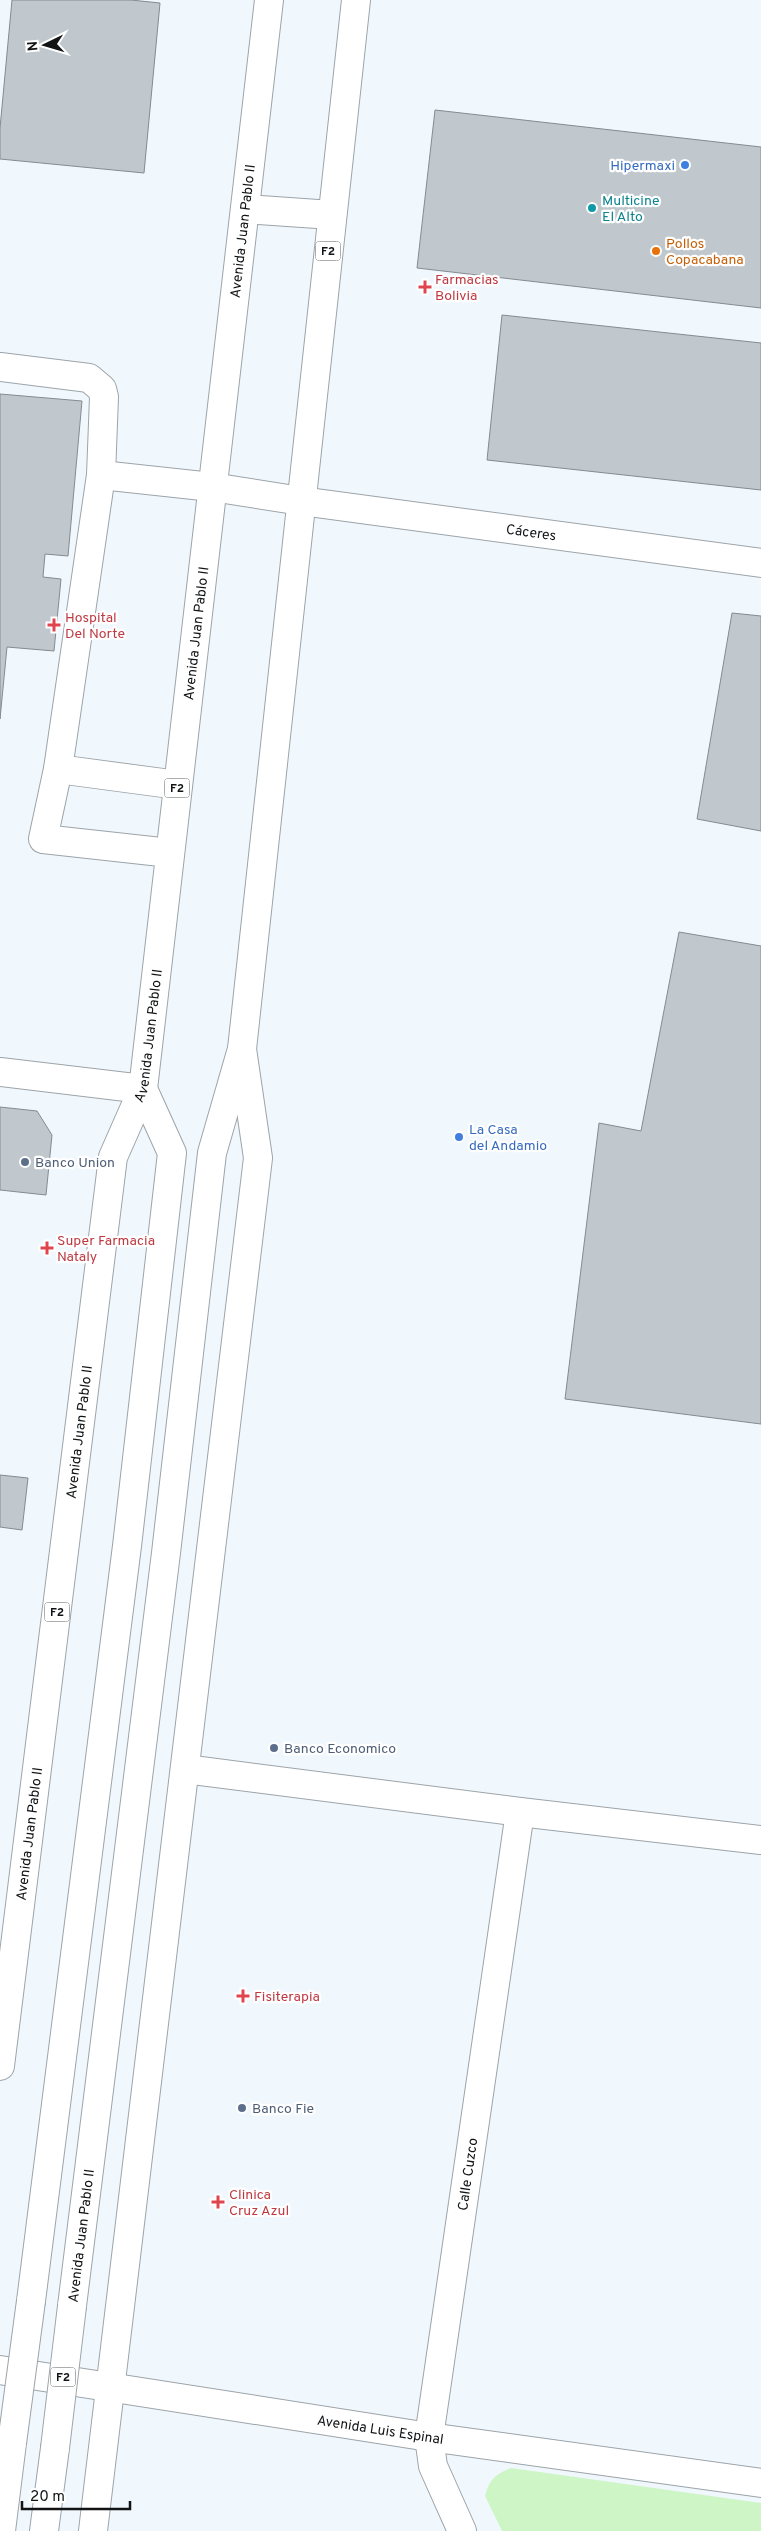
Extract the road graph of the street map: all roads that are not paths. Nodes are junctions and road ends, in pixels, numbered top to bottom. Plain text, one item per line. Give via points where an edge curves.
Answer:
1 (269, 0) edge
2 (356, 0) edge
3 (245, 208) junction
4 (332, 215) junction
5 (0, 367) edge
6 (101, 475) junction
7 (212, 487) junction
8 (301, 501) junction
9 (761, 563) edge
10 (58, 770) junction
11 (178, 785) junction
12 (170, 853) junction
13 (242, 1049) junction
14 (0, 1072) edge
15 (142, 1089) junction
16 (185, 1769) junction
17 (520, 1812) junction
18 (761, 1840) edge
19 (0, 2066) edge
20 (0, 2370) edge
21 (110, 2387) junction
22 (429, 2437) junction
23 (761, 2483) edge
24 (1, 2531) edge
25 (44, 2531) edge
26 (92, 2531) edge
27 (462, 2531) edge

1 - 3 main road, Avenida Juan Pablo II / F2
2 - 4 main road, Avenida Juan Pablo II / F2
3 - 4 main road
3 - 7 main road, Avenida Juan Pablo II / F2
4 - 8 main road, Avenida Juan Pablo II / F2
5 - 6 main road via 74,374 96,382 104,397
6 - 7 main road, Cáceres
6 - 10 main road
7 - 8 main road, Cáceres
7 - 11 main road, Avenida Juan Pablo II / F2
8 - 9 main road, Cáceres
8 - 13 main road, Avenida Juan Pablo II / F2
10 - 11 main road
10 - 12 main road via 43,839
11 - 12 main road, Avenida Juan Pablo II / F2
12 - 15 main road, Avenida Juan Pablo II / F2
13 - 16 main road, Avenida Juan Pablo II via 258,1158
13 - 25 main road, Avenida Juan Pablo II / F2, bridge via 212,1153 166,1553
14 - 15 main road
15 - 19 main road, Avenida Juan Pablo II / F2 via 113,1157
15 - 24 main road, bridge via 172,1153 127,1546
16 - 17 main road
16 - 21 main road, Avenida Juan Pablo II
17 - 18 main road
17 - 22 main road, Calle Cuzco
20 - 21 main road, Avenida Luis Espinal
21 - 22 main road, Avenida Luis Espinal
21 - 26 main road, Avenida Juan Pablo II
22 - 23 main road, Avenida Luis Espinal
22 - 27 main road, Calle Cuzco via 433,2466

